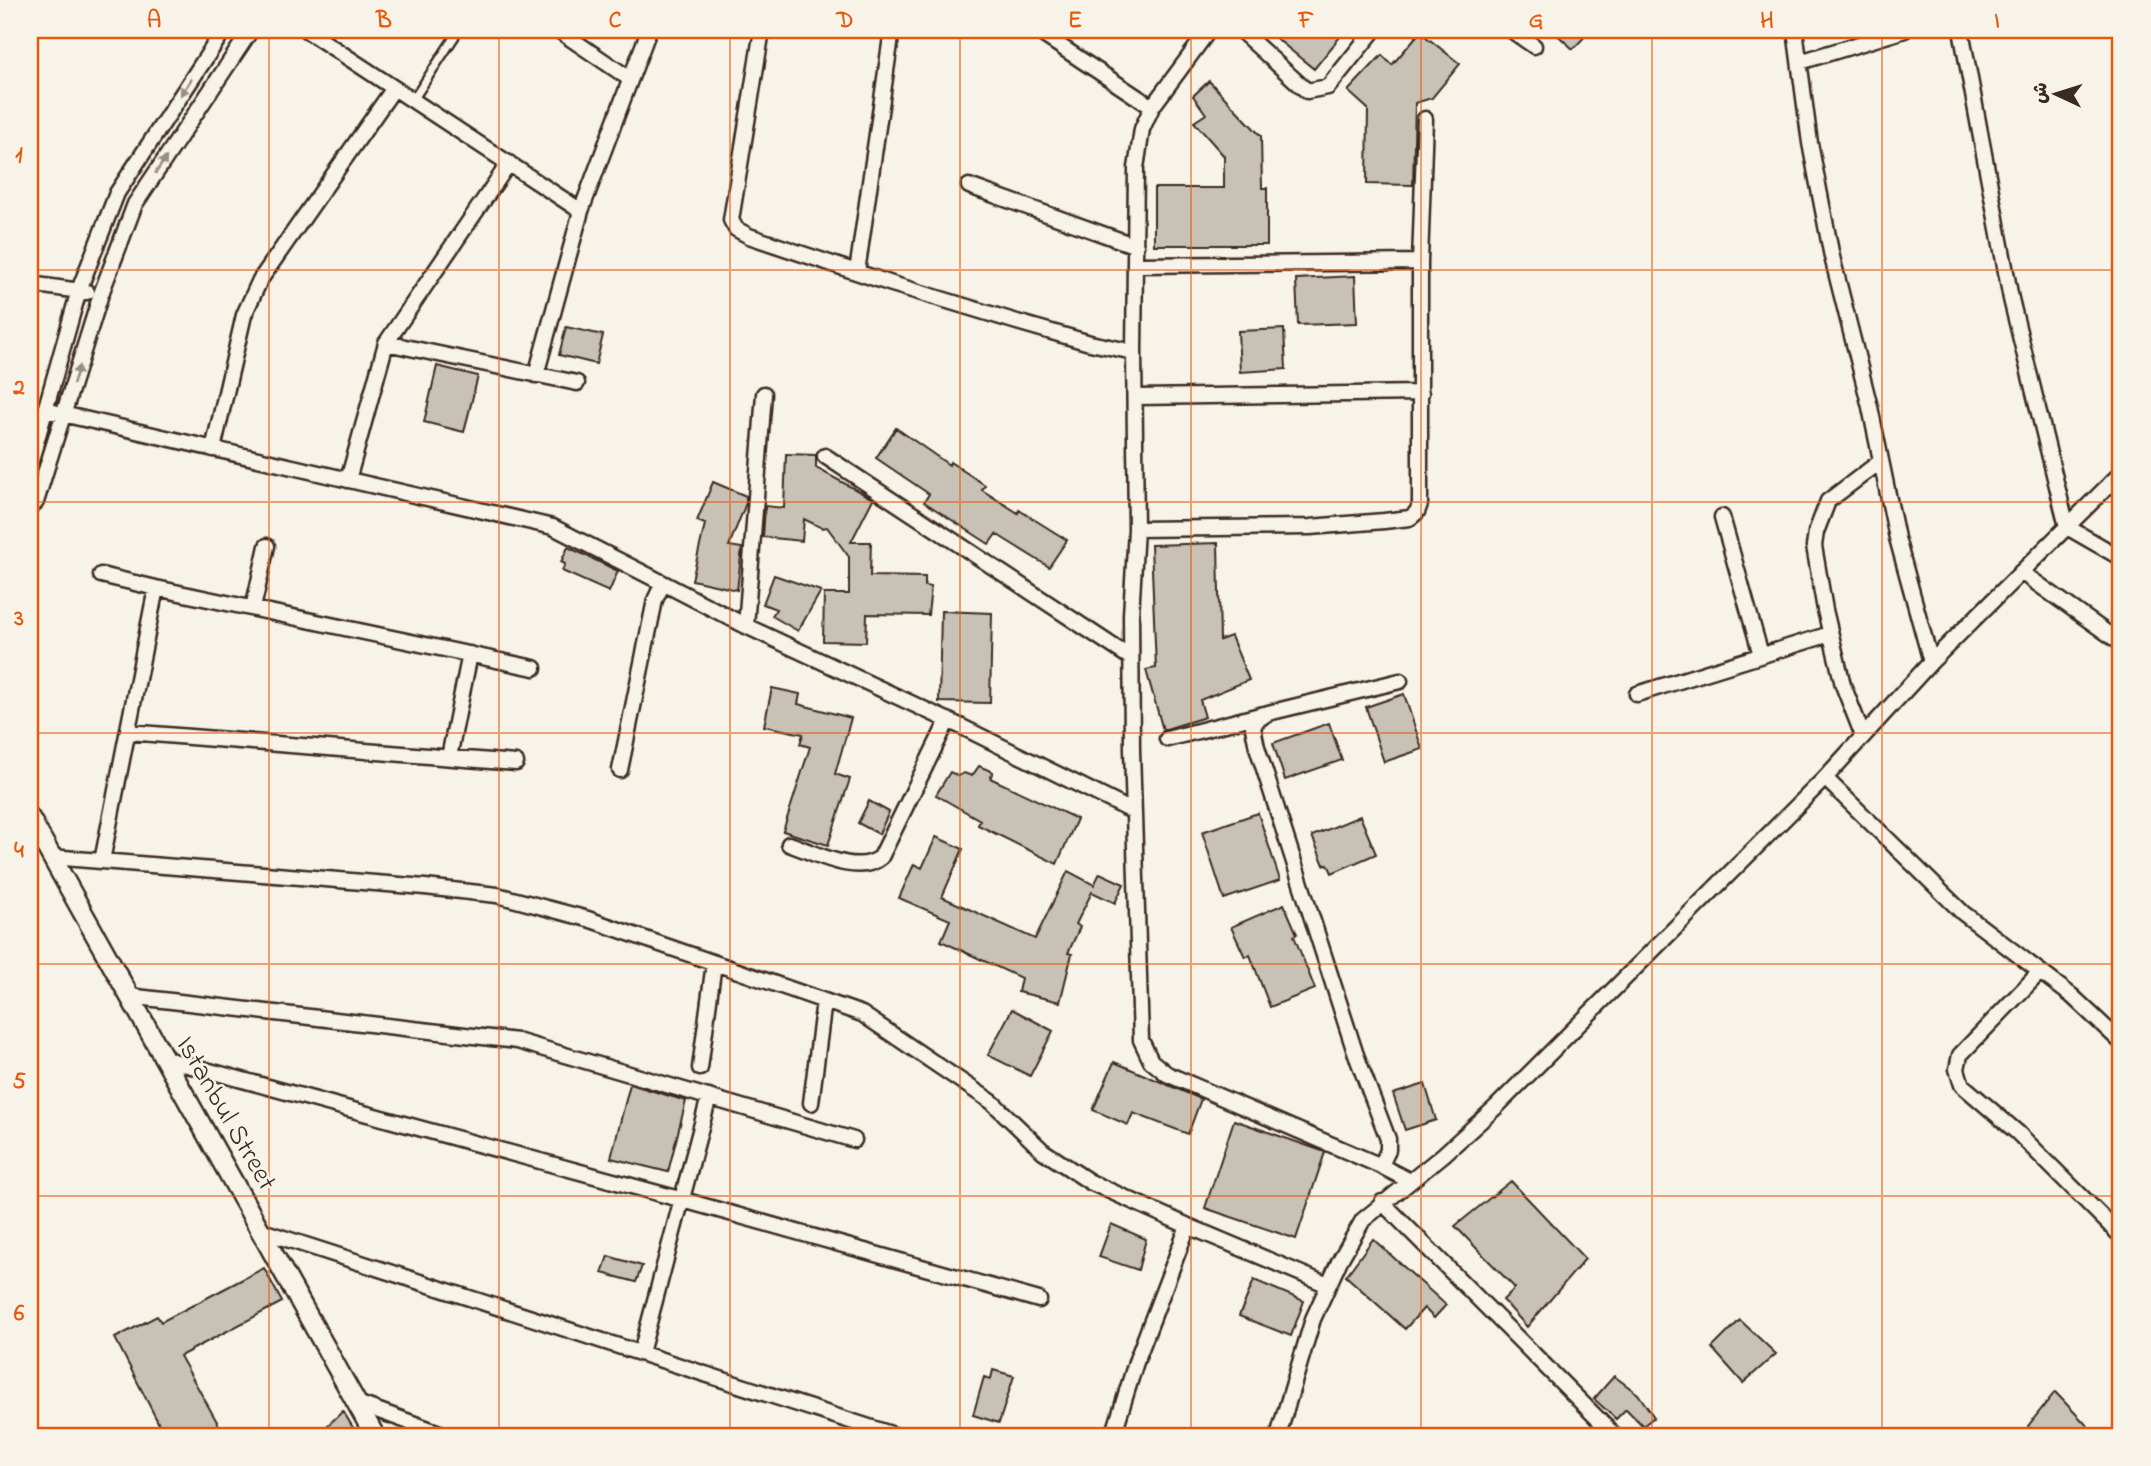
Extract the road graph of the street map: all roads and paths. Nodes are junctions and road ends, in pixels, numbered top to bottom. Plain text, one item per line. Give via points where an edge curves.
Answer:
1 (224, 30) edge
2 (251, 30) edge
3 (306, 30) edge
4 (558, 30) edge
5 (649, 30) edge
6 (762, 30) edge
7 (892, 30) edge
8 (1035, 30) edge
9 (1209, 30) edge
10 (1240, 30) edge
11 (1374, 30) edge
12 (1511, 30) edge
13 (1796, 30) edge
14 (1905, 30) edge
15 (1961, 30) edge
16 (455, 36) dead end
17 (1534, 46) dead end
18 (1800, 62) junction
19 (630, 79) junction
20 (394, 88) junction
21 (412, 100) junction
22 (1152, 107) junction
23 (1425, 119) dead end
24 (509, 163) junction
25 (970, 186) dead end
26 (581, 211) junction
27 (1136, 246) junction
28 (1420, 262) junction
29 (1137, 265) junction
30 (857, 272) junction
31 (30, 284) edge
32 (79, 290) junction
33 (101, 294) junction
34 (386, 343) junction
35 (1134, 352) junction
36 (536, 375) junction
37 (577, 383) dead end
38 (1421, 393) junction
39 (764, 394) dead end
40 (1136, 397) junction
41 (45, 410) junction
42 (63, 414) junction
43 (213, 449) junction
44 (825, 456) dead end
45 (1881, 461) junction
46 (30, 464) edge
47 (2121, 473) edge
48 (348, 480) junction
49 (30, 507) edge
50 (1722, 516) dead end
51 (2067, 527) junction
52 (1136, 529) junction
53 (267, 546) dead end
54 (2121, 558) edge
55 (2021, 572) junction
56 (101, 575) dead end
57 (663, 583) junction
58 (156, 588) junction
59 (253, 608) junction
60 (746, 626) junction
61 (1830, 634) junction
62 (2121, 643) edge
63 (470, 654) junction
64 (1761, 655) junction
65 (1132, 658) junction
66 (1931, 662) junction
67 (534, 667) dead end
68 (1400, 681) dead end
69 (1637, 694) dead end
70 (1268, 713) junction
71 (948, 720) junction
72 (128, 732) junction
73 (1863, 736) junction
74 (1167, 739) dead end
75 (449, 757) junction
76 (516, 763) dead end
77 (620, 770) dead end
78 (1825, 778) junction
79 (1132, 811) junction
80 (30, 818) edge
81 (789, 844) dead end
82 (51, 857) junction
83 (102, 861) junction
84 (713, 963) junction
85 (2040, 972) junction
86 (128, 996) junction
87 (824, 1000) junction
88 (2121, 1042) edge
89 (162, 1058) junction
90 (700, 1068) dead end
91 (709, 1097) junction
92 (811, 1102) dead end
93 (854, 1140) dead end
94 (1381, 1166) junction
95 (1410, 1181) junction
96 (684, 1200) junction
97 (1382, 1202) junction
98 (1188, 1226) junction
99 (262, 1231) junction
100 (2121, 1236) edge
101 (1328, 1285) junction
102 (1039, 1300) dead end
103 (641, 1353) junction
104 (357, 1403) junction
105 (376, 1436) edge
106 (448, 1436) edge
107 (897, 1436) edge
108 (1113, 1436) edge
109 (1278, 1436) edge
110 (1615, 1436) edge

1 -> 32 street via 117,193
33 -> 2 street via 135,204
3 - 20 street
4 - 19 street
5 - 19 street
6 - 30 street via 732,219 736,229 749,236
7 - 30 street
8 - 22 street
9 - 22 street
10 - 11 street via 1307,91 1328,87
12 - 17 street
13 - 18 street
14 - 18 street
15 - 51 street via 2011,299
16 - 21 lane
18 - 45 street via 1832,257
19 - 26 street
20 - 21 street
20 - 43 street via 260,280 244,315
21 - 24 street
22 - 27 street via 1142,130 1136,168
23 - 28 street
24 - 26 street
24 - 34 street
25 - 27 street
26 - 36 street
27 - 29 street
28 - 29 street
28 - 38 street
29 - 35 street
30 - 35 street via 1078,340
31 - 32 street
32 - 33 street
32 - 41 street
42 -> 33 street
34 - 36 street
34 - 48 street
35 - 40 street
36 - 37 street
38 - 40 street
38 - 52 street via 1420,504 1409,518 1310,527
39 - 60 street
40 - 52 street
41 - 42 street
41 - 46 street
42 - 43 street
42 - 49 street via 36,502
43 - 48 street
44 - 65 street
45 - 61 street via 1828,501 1816,532 1814,546
45 - 66 street
47 - 51 street
48 - 57 street via 552,527
50 - 64 street
51 - 54 street
51 - 55 street
52 - 65 street
53 - 59 street
55 - 62 street
55 - 66 street
56 - 58 street
57 - 60 street
57 - 77 street via 655,600
58 - 59 street
58 - 72 street
59 - 63 street
60 - 71 street
61 - 64 street
61 - 73 street
63 - 67 street
63 - 75 street
64 - 69 street
65 - 79 street
66 - 73 street
68 - 70 street
70 - 74 street
70 - 94 street via 1256,720 1254,737 1355,1052 1388,1139
71 - 79 street
71 - 81 street via 877,861 849,864
72 - 75 street
72 - 83 street
73 - 78 street
75 - 76 street
78 - 85 street via 1963,913
78 - 95 street via 1496,1107
79 - 94 street via 1141,1040 1151,1061 1167,1074
80 - 82 street, Istanbul Street
82 - 83 street
82 - 86 street, Istanbul Street
83 - 84 street via 497,895 589,919
84 - 87 street
84 - 90 street
85 - 88 street
85 - 100 street via 1960,1055 1957,1069 1962,1085 2018,1133
86 - 89 street, Istanbul Street
86 - 91 street via 517,1041
87 - 92 street
87 - 98 street via 862,1014 992,1102 1043,1151 1090,1182
89 - 96 street
89 - 99 street, Istanbul Street
91 - 93 street
91 - 96 street
94 - 95 street
95 - 97 street
96 - 102 street
96 - 103 street
97 - 101 street via 1363,1220
97 - 110 street
98 - 101 street
98 - 108 street
99 - 103 street
99 - 104 street, Istanbul Street
101 - 109 street via 1313,1319
103 - 107 street
104 - 105 street, Istanbul Street
104 - 106 street

